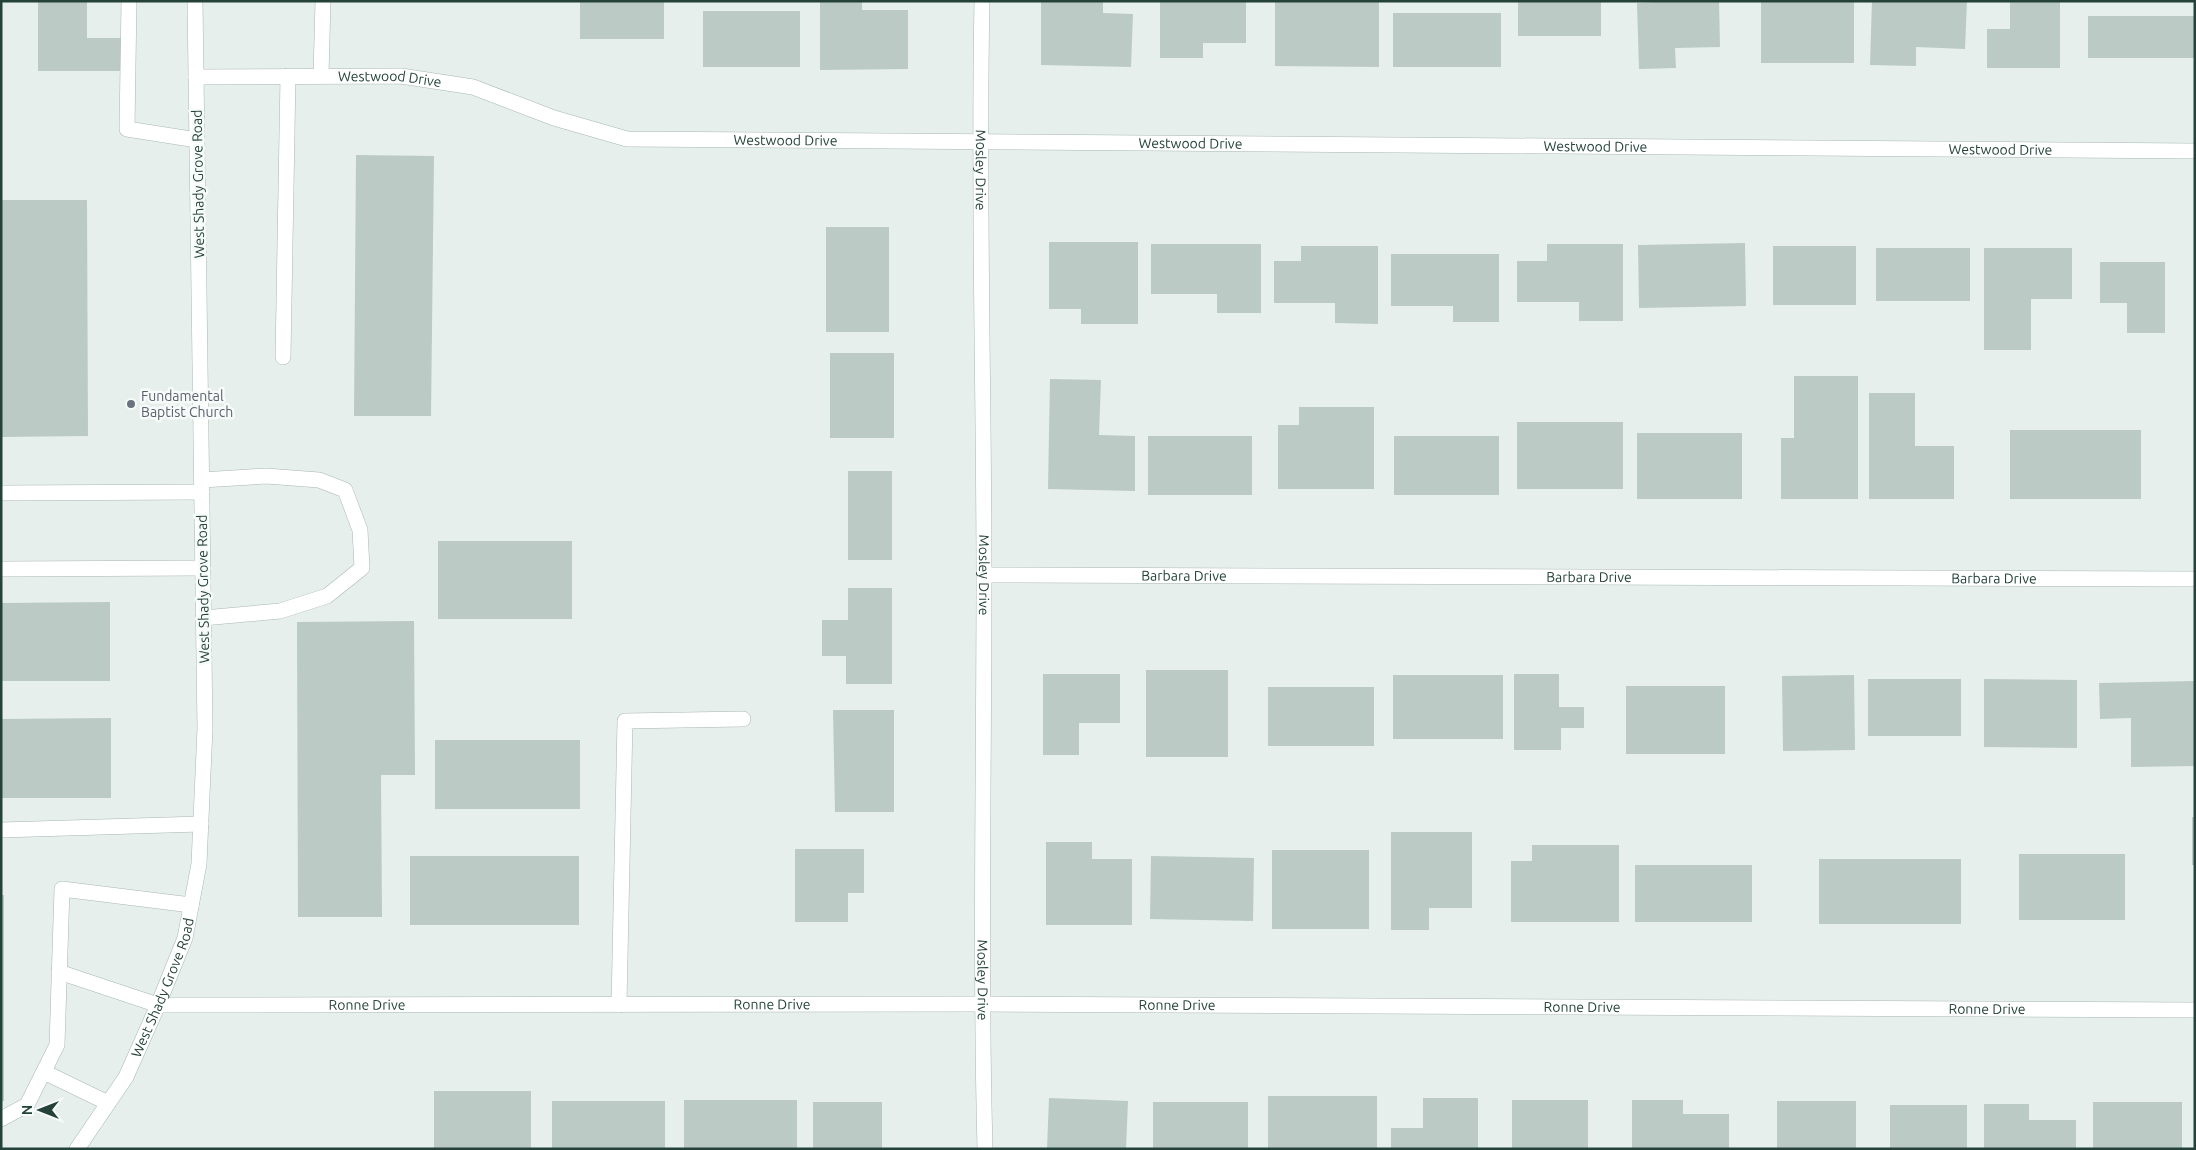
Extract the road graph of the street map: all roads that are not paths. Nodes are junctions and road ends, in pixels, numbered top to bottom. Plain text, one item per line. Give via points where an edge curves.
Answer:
1 (129, 1) edge
2 (195, 1) edge
3 (323, 1) edge
4 (982, 1) edge
5 (288, 76) junction
6 (321, 76) junction
7 (196, 77) junction
8 (197, 140) junction
9 (979, 142) junction
10 (2195, 151) edge
11 (282, 357) dead end
12 (202, 486) junction
13 (1, 493) edge
14 (203, 568) junction
15 (1, 569) edge
16 (984, 575) junction
17 (2195, 579) edge
18 (204, 618) junction
19 (743, 719) dead end
20 (200, 824) junction
21 (1, 830) edge
22 (191, 905) junction
23 (59, 972) junction
24 (982, 1004) junction
25 (158, 1005) junction
26 (619, 1005) junction
27 (2195, 1010) edge
28 (44, 1072) junction
29 (108, 1103) junction
30 (1, 1119) edge
31 (79, 1148) edge
32 (985, 1149) edge

1 - 8 street via 127,128
2 - 7 street, West Shady Grove Road
3 - 6 street
4 - 9 street, Mosley Drive
5 - 6 street, Westwood Drive
5 - 7 street, Westwood Drive
5 - 11 street
6 - 9 street, Westwood Drive via 400,76 473,87 554,118 627,139
7 - 8 street, West Shady Grove Road
8 - 12 street, West Shady Grove Road
9 - 10 street, Westwood Drive
9 - 16 street, Mosley Drive
12 - 13 street
12 - 14 street, West Shady Grove Road
12 - 18 street via 275,477 319,480 345,490 360,530 362,568 327,596 280,611
14 - 15 street
14 - 18 street, West Shady Grove Road
16 - 17 street, Barbara Drive
16 - 24 street, Mosley Drive
18 - 20 street, West Shady Grove Road via 205,728
19 - 26 street via 625,721
20 - 21 street
20 - 22 street, West Shady Grove Road via 199,864
22 - 23 street via 62,889
22 - 25 street, West Shady Grove Road via 185,938
23 - 25 street, Ronne Drive
23 - 28 street via 57,1045
24 - 26 street, Ronne Drive
24 - 27 street, Ronne Drive
24 - 32 street, Mosley Drive
25 - 26 street, Ronne Drive
25 - 29 street, West Shady Grove Road via 126,1077
28 - 29 street
28 - 30 street via 27,1106
29 - 31 street, West Shady Grove Road

